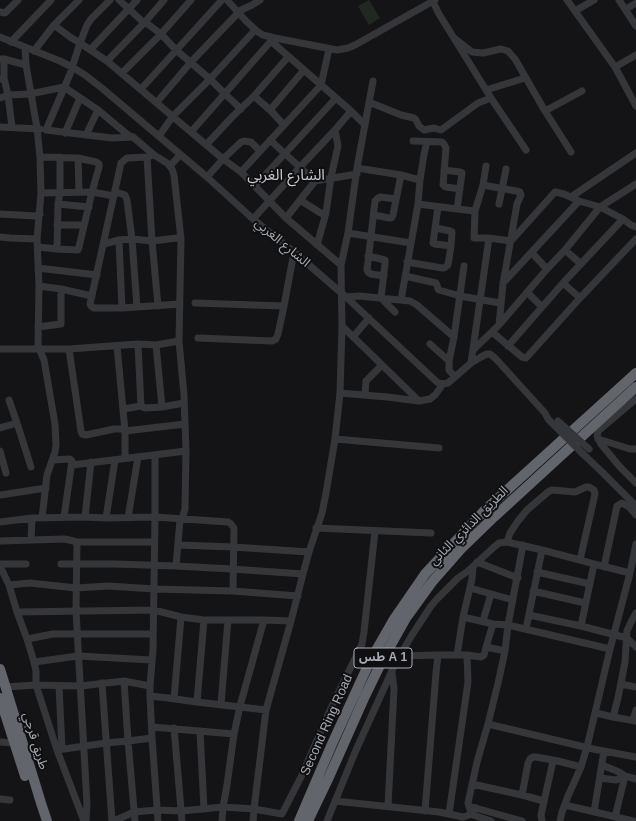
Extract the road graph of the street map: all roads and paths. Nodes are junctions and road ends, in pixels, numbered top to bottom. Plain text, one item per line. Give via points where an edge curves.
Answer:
1 (18, 0) edge
2 (50, 0) edge
3 (79, 0) edge
4 (110, 0) edge
5 (119, 0) edge
6 (137, 0) edge
7 (164, 0) edge
8 (192, 0) edge
9 (222, 0) edge
10 (227, 0) edge
11 (260, 0) edge
12 (433, 0) edge
13 (567, 0) edge
14 (594, 0) edge
15 (619, 0) edge
16 (636, 3) edge
17 (129, 9) junction
18 (626, 9) junction
19 (575, 11) junction
20 (0, 12) edge
21 (238, 12) junction
22 (145, 22) junction
23 (54, 25) junction
24 (636, 26) edge
25 (255, 30) junction
26 (160, 34) junction
27 (0, 37) edge
28 (454, 38) junction
29 (271, 40) junction
30 (11, 42) junction
31 (80, 42) junction
32 (25, 47) junction
33 (329, 48) junction
34 (90, 50) junction
35 (176, 50) junction
36 (34, 51) junction
37 (636, 55) edge
38 (288, 56) junction
39 (2, 59) edge
40 (107, 61) junction
41 (191, 62) junction
42 (26, 65) junction
43 (72, 67) junction
44 (615, 67) junction
45 (304, 70) junction
46 (122, 73) junction
47 (525, 78) junction
48 (2, 79) edge
49 (210, 79) junction
50 (373, 81) dead end
51 (321, 85) junction
52 (64, 87) junction
53 (141, 89) junction
54 (486, 90) junction
55 (582, 91) dead end
56 (30, 94) junction
57 (224, 94) junction
58 (8, 95) junction
59 (254, 96) junction
60 (0, 98) edge
61 (80, 98) junction
62 (336, 98) junction
63 (491, 98) junction
64 (157, 102) junction
65 (369, 102) junction
66 (636, 106) edge
67 (241, 109) junction
68 (98, 110) junction
69 (270, 110) junction
70 (351, 111) junction
71 (545, 111) junction
72 (173, 116) junction
73 (284, 125) junction
74 (365, 126) junction
75 (0, 127) edge
76 (12, 127) junction
77 (37, 128) junction
78 (46, 130) junction
79 (335, 130) junction
80 (191, 132) junction
81 (65, 133) junction
82 (86, 135) junction
83 (159, 136) junction
84 (133, 137) junction
85 (270, 140) junction
86 (413, 141) dead end
87 (427, 142) junction
88 (206, 145) junction
89 (526, 150) dead end
90 (260, 151) junction
91 (572, 152) dead end
92 (636, 153) edge
93 (286, 154) junction
94 (180, 155) junction
95 (151, 156) junction
96 (40, 157) junction
97 (60, 157) junction
98 (78, 158) junction
99 (223, 160) junction
100 (170, 166) junction
101 (486, 166) dead end
102 (300, 167) junction
103 (506, 169) dead end
104 (444, 170) junction
105 (357, 171) junction
106 (241, 172) junction
107 (401, 176) junction
108 (208, 177) junction
109 (332, 177) junction
110 (315, 180) junction
111 (420, 180) junction
112 (636, 184) edge
113 (483, 185) junction
114 (255, 186) junction
115 (502, 188) junction
116 (460, 189) junction
117 (60, 192) junction
118 (79, 192) junction
119 (92, 192) junction
120 (41, 193) junction
121 (115, 194) junction
122 (571, 197) junction
123 (396, 199) junction
124 (300, 200) junction
125 (579, 201) junction
126 (270, 202) junction
127 (58, 204) junction
128 (418, 204) junction
129 (499, 204) dead end
130 (89, 207) junction
131 (438, 207) junction
132 (600, 207) junction
133 (457, 209) junction
134 (475, 211) junction
135 (326, 213) junction
136 (0, 214) edge
137 (40, 214) junction
138 (374, 216) junction
139 (286, 218) junction
140 (253, 219) junction
141 (623, 219) junction
142 (634, 224) edge
143 (57, 225) junction
144 (84, 226) junction
145 (436, 228) junction
146 (348, 233) junction
147 (0, 237) edge
148 (371, 237) junction
149 (489, 238) junction
150 (37, 239) junction
151 (132, 239) junction
152 (181, 239) junction
153 (636, 239) edge
154 (118, 240) junction
155 (152, 241) junction
156 (511, 241) junction
157 (411, 243) junction
158 (104, 244) junction
159 (317, 245) junction
160 (451, 246) junction
161 (38, 247) junction
162 (57, 249) junction
163 (565, 250) junction
164 (294, 252) junction
165 (532, 253) junction
166 (368, 256) junction
167 (407, 262) junction
168 (581, 264) junction
169 (341, 265) junction
170 (464, 266) dead end
171 (38, 268) junction
172 (547, 269) junction
173 (97, 275) junction
174 (384, 276) junction
175 (404, 276) junction
176 (563, 283) junction
177 (503, 284) junction
178 (39, 286) junction
179 (61, 289) junction
180 (527, 292) junction
181 (92, 296) junction
182 (344, 296) junction
183 (460, 296) junction
184 (381, 298) junction
185 (580, 298) junction
186 (401, 300) junction
187 (480, 300) junction
188 (195, 303) dead end
189 (180, 304) junction
190 (500, 304) junction
191 (137, 306) junction
192 (158, 306) junction
193 (284, 306) junction
194 (542, 307) junction
195 (122, 308) junction
196 (395, 312) dead end
197 (369, 318) junction
198 (499, 325) junction
199 (342, 326) junction
200 (38, 327) junction
201 (492, 332) junction
202 (353, 337) junction
203 (454, 337) junction
204 (198, 338) dead end
205 (179, 341) junction
206 (138, 344) junction
207 (430, 344) dead end
208 (156, 345) junction
209 (117, 346) junction
210 (508, 346) junction
211 (0, 349) edge
212 (39, 349) junction
213 (69, 349) junction
214 (473, 350) junction
215 (448, 361) junction
216 (471, 363) junction
217 (382, 365) junction
218 (636, 373) edge
219 (455, 377) junction
220 (443, 384) junction
221 (636, 387) edge
222 (340, 393) junction
223 (364, 395) junction
224 (636, 399) edge
225 (9, 400) dead end
226 (419, 401) junction
227 (184, 403) junction
228 (141, 406) junction
229 (162, 407) junction
230 (123, 409) junction
231 (17, 423) junction
232 (185, 424) junction
233 (0, 428) edge
234 (125, 430) junction
235 (335, 439) junction
236 (598, 439) junction
237 (439, 448) dead end
238 (636, 449) edge
239 (0, 451) edge
240 (186, 451) junction
241 (155, 455) junction
242 (138, 457) junction
243 (125, 458) junction
244 (53, 460) junction
245 (115, 460) junction
246 (91, 462) junction
247 (72, 465) junction
248 (31, 467) dead end
249 (6, 473) dead end
250 (636, 483) edge
251 (46, 488) junction
252 (0, 495) edge
253 (636, 506) edge
254 (485, 510) joint
255 (636, 515) edge
256 (64, 517) junction
257 (85, 517) junction
258 (155, 517) junction
259 (32, 518) junction
260 (42, 518) junction
261 (106, 518) junction
262 (128, 518) junction
263 (180, 520) junction
264 (0, 522) edge
265 (316, 528) junction
266 (375, 531) junction
267 (431, 533) dead end
268 (31, 540) junction
269 (0, 541) edge
270 (77, 542) junction
271 (154, 542) junction
272 (507, 542) junction
273 (178, 545) junction
274 (524, 546) junction
275 (636, 546) edge
276 (233, 547) junction
277 (542, 550) junction
278 (309, 552) junction
279 (580, 560) junction
280 (26, 564) dead end
281 (61, 564) dead end
282 (76, 564) junction
283 (594, 564) junction
284 (0, 565) edge
285 (475, 565) junction
286 (154, 566) junction
287 (176, 566) junction
288 (604, 567) junction
289 (232, 569) junction
290 (537, 572) junction
291 (630, 573) junction
292 (303, 574) junction
293 (518, 578) junction
294 (590, 584) junction
295 (9, 585) junction
296 (76, 588) junction
297 (470, 588) junction
298 (154, 590) junction
299 (232, 591) junction
300 (533, 592) junction
301 (491, 594) junction
302 (298, 596) junction
303 (513, 600) junction
304 (585, 603) junction
305 (154, 610) junction
306 (76, 611) junction
307 (17, 612) junction
308 (636, 613) edge
309 (529, 615) junction
310 (181, 617) junction
311 (463, 617) junction
312 (204, 620) junction
313 (228, 620) junction
314 (264, 620) junction
315 (617, 620) junction
316 (291, 621) junction
317 (483, 621) junction
318 (633, 622) edge
319 (493, 624) junction
320 (508, 625) junction
321 (581, 626) junction
322 (526, 630) junction
323 (153, 634) junction
324 (614, 634) junction
325 (77, 635) junction
326 (627, 638) junction
327 (27, 639) junction
328 (486, 647) junction
329 (636, 647) edge
330 (610, 649) junction
331 (505, 651) junction
332 (438, 655) junction
333 (457, 655) junction
334 (467, 655) junction
335 (78, 656) junction
336 (400, 656) junction
337 (152, 660) junction
338 (34, 662) junction
339 (0, 669) edge
340 (392, 671) junction
341 (124, 681) junction
342 (102, 683) junction
343 (621, 684) junction
344 (36, 685) junction
345 (59, 686) junction
346 (80, 686) junction
347 (150, 686) junction
348 (6, 687) junction
349 (636, 687) edge
350 (150, 696) junction
351 (0, 698) edge
352 (174, 699) junction
353 (197, 702) junction
354 (221, 704) junction
355 (240, 706) junction
356 (266, 710) junction
357 (636, 710) edge
358 (596, 713) junction
359 (613, 717) junction
360 (635, 721) edge
361 (488, 724) junction
362 (152, 727) junction
363 (174, 728) junction
364 (200, 731) junction
365 (234, 734) junction
366 (152, 738) junction
367 (128, 741) junction
368 (0, 742) edge
369 (14, 743) junction
370 (106, 743) junction
371 (84, 746) junction
372 (587, 747) junction
373 (60, 750) junction
374 (604, 751) junction
375 (636, 758) edge
376 (553, 761) junction
377 (602, 765) junction
378 (581, 767) junction
379 (319, 773) junction
380 (625, 776) junction
381 (329, 777) junction
382 (600, 778) junction
383 (636, 779) edge
384 (472, 784) junction
385 (522, 795) junction
386 (0, 799) edge
387 (10, 800) dead end
388 (335, 801) junction
389 (544, 801) junction
390 (565, 805) junction
391 (388, 806) junction
392 (223, 807) junction
393 (204, 808) junction
394 (254, 809) junction
395 (157, 810) junction
396 (181, 810) junction
397 (426, 811) junction
398 (474, 811) junction
399 (134, 812) junction
400 (594, 812) junction
401 (449, 814) junction
402 (636, 815) edge
403 (281, 817) edge
404 (615, 817) junction
405 (40, 821) edge
406 (47, 821) edge
407 (85, 821) edge
408 (113, 821) edge
409 (135, 821) edge
410 (158, 821) edge
411 (182, 821) edge
412 (222, 821) edge
413 (253, 821) edge
414 (293, 821) edge
415 (299, 821) edge
416 (308, 821) edge
417 (314, 821) edge
418 (327, 821) edge
419 (491, 821) edge
420 (522, 821) edge
421 (542, 821) edge
422 (560, 821) edge
423 (634, 821) edge

1 - 20 street via 5,13
2 - 30 street
3 - 23 street
4 - 31 street via 89,22
5 - 17 street
6 - 17 street
7 - 22 street
8 - 26 street
9 - 35 street
10 - 21 street
11 - 21 street
12 - 28 street
12 - 33 street via 348,48
13 - 19 street
14 - 19 street
15 - 18 street
16 - 18 street
17 - 22 street
17 - 34 street
18 - 24 street
19 - 44 street
21 - 25 street
21 - 41 street
22 - 26 street
22 - 40 street
23 - 31 street
23 - 36 street
25 - 29 street
25 - 49 street
26 - 35 street
26 - 46 street
27 - 30 street, الشارع الغربي
28 - 47 street via 472,52 483,53 501,49 508,51
28 - 54 street
29 - 33 street
29 - 38 street
29 - 57 street
30 - 32 street, الشارع الغربي
31 - 34 street
31 - 43 street
32 - 36 street, الشارع الغربي
32 - 42 street
33 - 51 street
34 - 40 street
35 - 41 street
35 - 53 street
36 - 43 street, الشارع الغربي
37 - 44 street
38 - 45 street
38 - 59 street
39 - 42 street
39 - 48 street
40 - 46 street
41 - 49 street
41 - 64 street
42 - 56 street
43 - 52 street
43 - 83 street, الشارع الغربي via 103,89
44 - 66 street
45 - 51 street
45 - 69 street
46 - 53 street
47 - 54 street
47 - 71 street
48 - 58 street
49 - 57 street
49 - 72 street
50 - 65 street
51 - 62 street
51 - 73 street
52 - 56 street
52 - 61 street
52 - 78 street
53 - 64 street
54 - 63 street
55 - 71 street
56 - 58 street
56 - 77 street
57 - 67 street
57 - 80 street
58 - 60 street
58 - 76 street
59 - 67 street
59 - 69 street
61 - 68 street
61 - 81 street
62 - 70 street
62 - 93 street
63 - 65 street via 478,103 441,130 424,130 418,126 414,118
63 - 89 street
64 - 72 street
65 - 74 street
67 - 88 street
68 - 82 street
68 - 84 street
69 - 73 street
70 - 74 street
70 - 79 street
71 - 91 street
72 - 80 street
72 - 83 street
73 - 85 street
74 - 105 street
75 - 76 street
76 - 77 street
77 - 78 street
77 - 96 street
78 - 81 street
79 - 102 street
79 - 109 street via 338,146
80 - 88 street
81 - 82 street
82 - 84 street
83 - 94 street, الشارع الغربي
84 - 95 street
85 - 90 street
85 - 93 street
86 - 87 street
87 - 104 street via 442,142 446,146
87 - 111 street
88 - 99 street
90 - 99 street via 251,142 244,141
90 - 106 street
92 - 122 street
93 - 102 street
93 - 114 street
94 - 100 street
94 - 108 street, الشارع الغربي
95 - 100 street
95 - 121 street via 127,158 121,163
95 - 155 street
96 - 97 street
96 - 120 street
97 - 98 street
97 - 117 street
98 - 118 street
98 - 119 street via 99,165
99 - 106 street
99 - 108 street
100 - 152 street via 174,175
101 - 113 street
102 - 110 street
102 - 126 street
103 - 115 street
104 - 116 street via 443,185
104 - 116 street via 461,173
105 - 107 street
105 - 109 street
105 - 146 street
106 - 114 street
107 - 111 street
107 - 123 street
108 - 140 street, الشارع الغربي
109 - 110 street
109 - 135 street
110 - 124 street
111 - 128 street
112 - 132 street
113 - 115 street
113 - 134 street
114 - 126 street
115 - 129 street
115 - 156 street via 521,193
116 - 133 street
117 - 118 street
117 - 120 street
117 - 127 street
118 - 119 street
119 - 121 street
119 - 130 street
120 - 137 street
121 - 151 street via 123,194 126,197
121 - 158 street
122 - 125 street
122 - 156 street via 555,192
123 - 138 street via 377,199
123 - 138 street via 391,218
124 - 135 street via 319,212
124 - 139 street
125 - 132 street
125 - 165 street
126 - 139 street
126 - 140 street
127 - 130 street
127 - 143 street
128 - 131 street
128 - 157 street
130 - 144 street
131 - 133 street
131 - 145 street
132 - 141 street
132 - 163 street
133 - 134 street
134 - 149 street via 474,238
135 - 159 street
136 - 137 street
137 - 150 street
138 - 148 street
139 - 159 street
140 - 164 street, الشارع الغربي
141 - 142 street
141 - 168 street
143 - 144 street
143 - 162 street
144 - 162 street via 78,250
145 - 160 street via 451,231
145 - 160 street via 433,243
146 - 148 street
146 - 169 street
147 - 150 street
148 - 157 street
148 - 166 street
149 - 156 street
149 - 187 street
150 - 161 street
151 - 154 street
151 - 155 street
151 - 191 street
152 - 155 street
152 - 189 street
153 - 185 street
154 - 158 street
154 - 195 street
155 - 192 street
156 - 177 street
157 - 167 street
158 - 173 street
159 - 169 street
160 - 167 street via 448,264 444,268
161 - 162 street
161 - 171 street
163 - 168 street
163 - 172 street
164 - 182 street, الشارع الغربي
164 - 193 street
165 - 172 street
165 - 177 street
166 - 174 street via 368,272
166 - 174 street via 385,260
167 - 175 street
168 - 176 street
169 - 182 street
170 - 183 street
171 - 173 street
171 - 178 street
172 - 180 street
173 - 181 street
174 - 184 street
175 - 183 street via 436,283 439,290
175 - 186 street
176 - 185 street
176 - 194 street
177 - 190 street
178 - 179 street
178 - 200 street
179 - 181 street
179 - 200 street via 61,324
180 - 194 street
180 - 198 street
181 - 195 street via 90,304 94,308
182 - 184 street
182 - 197 street, الشارع الغربي
182 - 199 street
183 - 187 street
183 - 203 street
184 - 186 street
184 - 196 street
185 - 210 street via 526,358
186 - 203 street via 417,305
187 - 190 street
187 - 214 street
188 - 193 street
189 - 192 street
189 - 205 street
190 - 198 street
191 - 192 street
191 - 195 street
193 - 204 street via 278,334 274,340
194 - 210 street
197 - 202 street
197 - 220 street, الشارع الغربي via 435,381
198 - 201 street
199 - 202 street
199 - 222 street
200 - 212 street
201 - 210 street
201 - 214 street
202 - 217 street
203 - 215 street
205 - 208 street
205 - 227 street
206 - 208 street
206 - 209 street
206 - 228 street
207 - 215 street
208 - 229 street
209 - 213 street
209 - 230 street
211 - 212 street
212 - 213 street
212 - 244 street via 44,360 55,424 56,445
213 - 234 street via 82,434 114,429
214 - 216 street
215 - 219 street via 449,370
216 - 219 street
216 - 253 street, bridge via 484,354 490,354 496,359 548,419 556,423 586,452
217 - 223 street via 366,381
217 - 226 street
218 - 254 highway, الطريق الدائري الثاني / طس A 1
219 - 220 street
220 - 226 street via 430,399
221 - 381 highway, الطريق الدائري الثاني / طس A 1 via 494,517 432,582 406,618 383,658
222 - 223 street
222 - 235 street
223 - 226 street
224 - 236 street via 598,432
225 - 231 street
227 - 229 street
227 - 232 street
228 - 229 street
228 - 230 street
230 - 234 street
231 - 233 street
231 - 248 street
232 - 234 street
232 - 240 street
234 - 243 street
235 - 237 street
235 - 265 street via 324,502
236 - 238 street
236 - 250 street
239 - 249 street
240 - 241 street
240 - 263 street via 185,509
241 - 242 street
241 - 258 street
242 - 243 street
242 - 262 street
243 - 245 street
244 - 247 street via 71,459
244 - 251 street via 47,475
245 - 246 street
245 - 261 street
246 - 247 street
246 - 257 street
247 - 256 street
251 - 252 street
251 - 260 street
254 - 379 highway, Second Ring Road / طس A 1 via 425,574 394,620 370,661
255 - 288 street via 630,507 622,503 618,506
256 - 257 street
256 - 260 street
257 - 261 street
258 - 262 street
258 - 263 street
258 - 271 street
259 - 260 street
259 - 264 street
259 - 268 street
261 - 262 street
263 - 273 street
263 - 276 street via 228,522 234,528
265 - 266 street
265 - 278 street
266 - 267 street
266 - 403 street via 362,644
268 - 269 street
268 - 270 street via 65,539
270 - 271 street
270 - 282 street
271 - 286 street
272 - 274 street
272 - 279 street via 522,516 548,492 575,492 586,487 594,490 595,494
272 - 285 street via 494,546
273 - 276 street
273 - 287 street
274 - 277 street
274 - 293 street
275 - 291 street
276 - 278 street
276 - 289 street
277 - 279 street
277 - 290 street
278 - 292 street
279 - 283 street
280 - 284 street
281 - 282 street
282 - 286 street
282 - 296 street
283 - 288 street
283 - 294 street
284 - 295 street
285 - 293 street
285 - 297 street
285 - 336 street via 437,599
286 - 287 street
286 - 298 street
287 - 289 street
288 - 291 street
289 - 292 street
289 - 299 street
290 - 294 street
290 - 300 street
291 - 315 street
292 - 302 street
293 - 303 street
294 - 304 street
295 - 296 street via 30,583
295 - 307 street
296 - 298 street via 108,586
296 - 306 street
297 - 301 street
297 - 311 street
298 - 299 street
298 - 305 street
299 - 302 street
300 - 304 street
300 - 309 street
301 - 303 street
301 - 317 street
302 - 316 street
303 - 320 street
304 - 321 street
305 - 306 street
305 - 310 street
305 - 323 street
306 - 307 street
306 - 325 street
307 - 327 street
308 - 318 street
309 - 321 street
309 - 322 street
310 - 312 street
310 - 352 street
311 - 317 street
311 - 333 street
312 - 313 street
312 - 353 street
313 - 314 street
313 - 354 street
314 - 316 street
314 - 355 street
315 - 318 street
315 - 324 street
316 - 356 street
317 - 319 street
318 - 326 street via 627,631
319 - 320 street
319 - 328 street
320 - 322 street
320 - 331 street
321 - 324 street
322 - 330 street
323 - 325 street
323 - 337 street
324 - 326 street
324 - 330 street
325 - 327 street via 53,634
325 - 335 street
326 - 329 street
326 - 343 street
327 - 338 street
328 - 331 street
328 - 334 street via 481,657
330 - 358 street
331 - 361 street
332 - 333 street
332 - 336 street
332 - 397 street
333 - 334 street
334 - 401 street via 468,682
335 - 337 street
335 - 338 street
335 - 346 street
336 - 340 street
337 - 347 street
338 - 344 street
339 - 348 highway, طريق قرجي
340 - 388 street
340 - 391 street via 394,689
341 - 342 street
341 - 347 street
341 - 367 street
342 - 346 street
342 - 370 street
343 - 349 street
343 - 359 street
344 - 345 street
344 - 348 street
344 - 373 street
345 - 346 street
345 - 373 street
346 - 371 street
347 - 350 street
348 - 406 highway, طريق قرجي
350 - 352 street
350 - 362 street
351 - 369 highway, طريق قرجي
352 - 353 street
353 - 354 street
354 - 355 street
355 - 356 street
355 - 365 street
356 - 394 street
357 - 360 street
358 - 359 street
358 - 372 street
359 - 360 street
361 - 372 street
361 - 384 street
362 - 363 street
362 - 366 street
363 - 364 street
363 - 396 street
364 - 365 street
364 - 393 street
365 - 392 street
366 - 367 street
366 - 395 street
367 - 370 street
367 - 399 street
368 - 369 street
369 - 405 highway, طريق قرجي
370 - 371 street
370 - 408 street
371 - 373 street
371 - 407 street via 87,804
372 - 374 street
372 - 378 street
373 - 407 street
374 - 375 street
374 - 377 street
376 - 378 street
376 - 385 street via 536,757 530,759
376 - 389 street
377 - 380 street
377 - 382 street
378 - 390 street
379 - 414 highway
379 - 415 highway, Second Ring Road / طس A 1
380 - 382 street via 616,780
380 - 383 street
380 - 404 street
381 - 416 highway, الطريق الدائري الثاني / طس A 1
381 - 417 highway
382 - 400 street
384 - 385 street
384 - 398 street via 468,805
385 - 389 street
386 - 387 street
388 - 391 street
388 - 418 street
389 - 421 street
390 - 400 street
390 - 422 street
391 - 397 street
392 - 393 street
392 - 394 street
392 - 412 street
393 - 396 street
394 - 403 street
394 - 413 street
395 - 396 street
395 - 399 street
395 - 410 street
396 - 411 street
397 - 401 street
398 - 401 street via 466,817
398 - 419 street via 475,816
398 - 420 street
399 - 408 street
399 - 409 street
400 - 404 street
402 - 423 street
404 - 423 street

